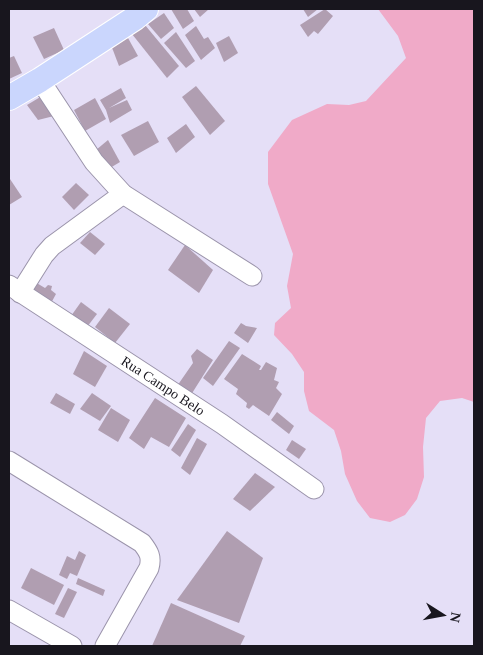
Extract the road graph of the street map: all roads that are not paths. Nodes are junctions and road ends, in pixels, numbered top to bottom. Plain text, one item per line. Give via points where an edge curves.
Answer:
1 (138, 12) edge
2 (40, 80) junction
3 (9, 98) edge
4 (123, 194) junction
5 (252, 276) dead end
6 (14, 289) edge
7 (9, 461) edge
8 (314, 490) dead end
9 (9, 610) edge
10 (72, 646) edge
11 (105, 646) edge

1 - 2 main road
2 - 3 main road
2 - 4 street via 94,162
4 - 5 street
4 - 6 street via 52,246
6 - 8 street, Rua Campo Belo via 222,424
7 - 11 street via 142,543 150,553 149,568
9 - 10 street

